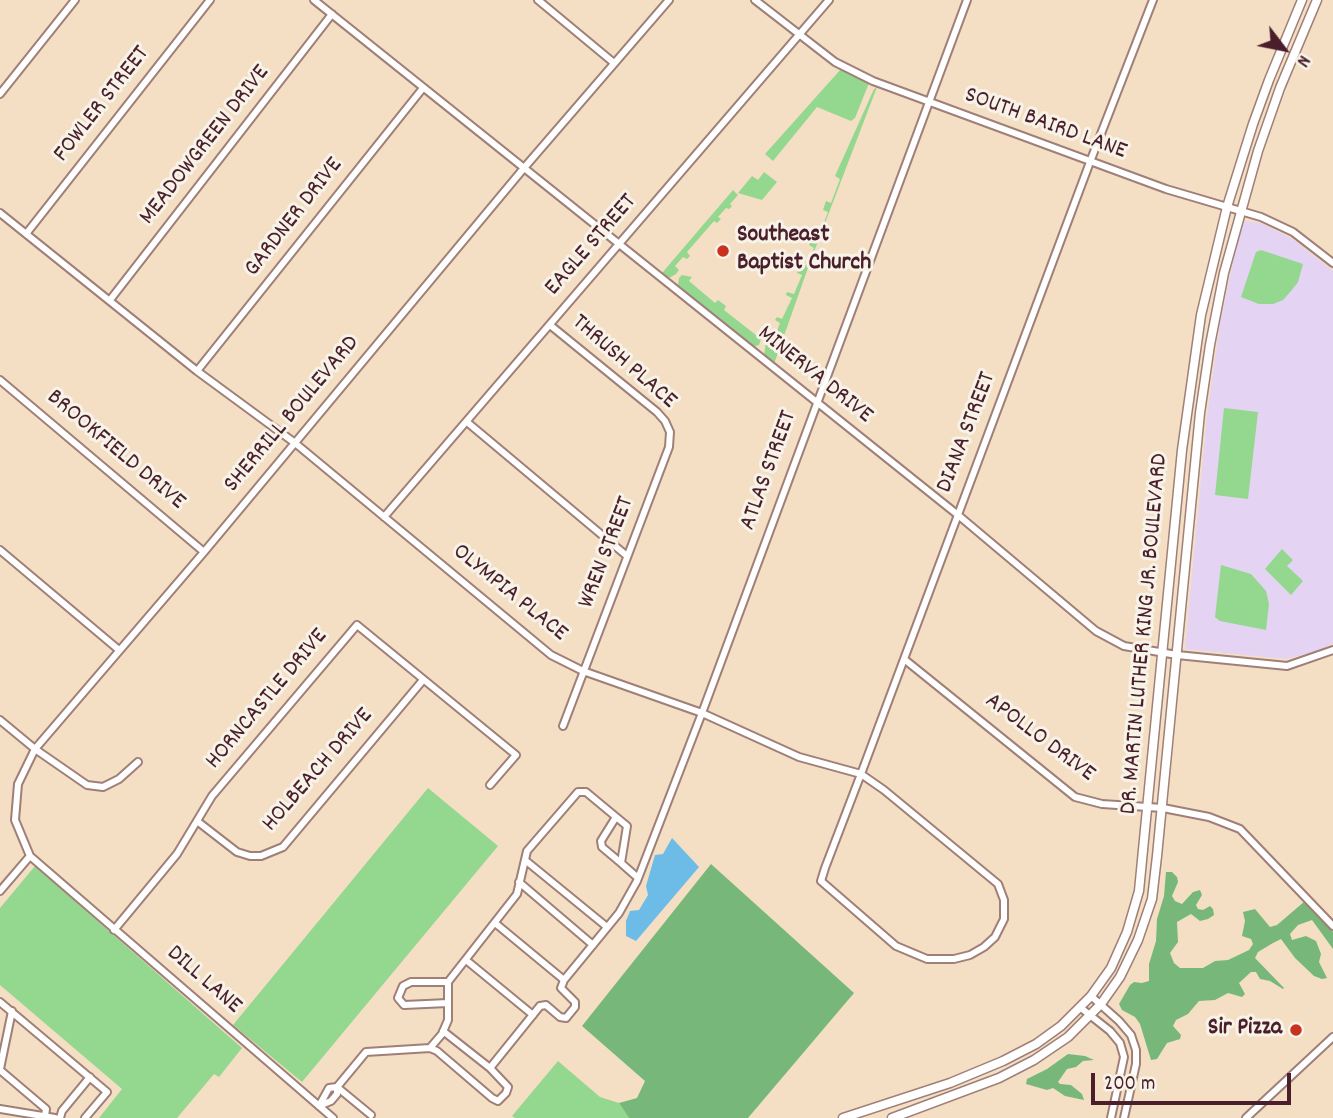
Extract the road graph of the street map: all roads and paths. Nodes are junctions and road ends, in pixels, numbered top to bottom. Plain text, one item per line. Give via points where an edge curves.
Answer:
1 (75, 0) edge
2 (210, 0) edge
3 (314, 0) edge
4 (538, 0) edge
5 (669, 0) edge
6 (755, 0) edge
7 (829, 0) edge
8 (967, 0) edge
9 (1153, 0) edge
10 (1302, 0) edge
11 (1317, 0) edge
12 (332, 15) junction
13 (799, 36) junction
14 (614, 64) junction
15 (423, 88) junction
16 (0, 94) edge
17 (929, 103) junction
18 (1090, 162) junction
19 (524, 168) junction
20 (1227, 208) junction
21 (1240, 211) junction
22 (0, 214) edge
23 (26, 234) junction
24 (620, 243) junction
25 (1333, 262) edge
26 (110, 300) junction
27 (550, 325) junction
28 (197, 371) junction
29 (0, 380) edge
30 (816, 403) junction
31 (467, 422) junction
32 (670, 432) joint
33 (295, 443) junction
34 (958, 515) junction
35 (384, 517) junction
36 (0, 550) edge
37 (204, 552) junction
38 (627, 556) junction
39 (119, 650) junction
40 (1333, 650) edge
41 (1163, 653) junction
42 (1177, 654) junction
43 (904, 659) junction
44 (583, 671) junction
45 (423, 680) junction
46 (702, 713) junction
47 (0, 720) edge
48 (564, 726) dead end
49 (35, 749) junction
50 (138, 762) dead end
51 (861, 774) junction
52 (490, 785) dead end
53 (1148, 807) junction
54 (1163, 808) junction
55 (616, 817) junction
56 (197, 821) junction
57 (30, 856) junction
58 (525, 860) junction
59 (621, 863) junction
60 (48, 873) joint
61 (638, 878) junction
62 (519, 882) junction
63 (0, 891) edge
64 (495, 923) junction
65 (1333, 926) edge
66 (607, 928) junction
67 (114, 930) junction
68 (995, 937) joint
69 (593, 945) junction
70 (466, 960) junction
71 (564, 980) junction
72 (449, 982) junction
73 (1091, 996) junction
74 (0, 1002) edge
75 (448, 1003) junction
76 (1101, 1004) junction
77 (1081, 1008) junction
78 (12, 1011) junction
79 (533, 1015) junction
80 (1090, 1016) junction
81 (443, 1031) junction
82 (1331, 1042) edge
83 (430, 1048) junction
84 (2, 1050) edge
85 (489, 1068) junction
86 (0, 1069) edge
87 (90, 1077) junction
88 (337, 1087) junction
89 (319, 1106) junction
90 (0, 1109) edge
91 (371, 1115) dead end
92 (44, 1116) junction
93 (58, 1118) edge
94 (85, 1118) edge
95 (333, 1118) edge
96 (843, 1118) edge
97 (892, 1118) edge
98 (1111, 1118) edge
99 (1124, 1118) edge
100 (1247, 1118) edge

1 - 16 street
2 - 23 street, FOWLER STREET
3 - 12 street, MINERVA DRIVE
4 - 14 street
5 - 14 street, SHERRILL BOULEVARD
6 - 13 street, SOUTH BAIRD LANE
7 - 13 street, EAGLE STREET
8 - 17 street, ATLAS STREET
9 - 18 street, DIANA STREET
10 - 20 main road, DR. MARTIN LUTHER KING JR. BOULEVARD via 1269,79
11 - 21 main road, DR. MARTIN LUTHER KING JR. BOULEVARD via 1280,88
12 - 15 street, MINERVA DRIVE
12 - 26 street, MEADOWGREEN DRIVE
13 - 17 street, SOUTH BAIRD LANE via 835,62
13 - 24 street, EAGLE STREET
14 - 19 street, SHERRILL BOULEVARD
15 - 19 street, MINERVA DRIVE
15 - 28 street, GARDNER DRIVE
17 - 18 street, SOUTH BAIRD LANE
17 - 30 street, ATLAS STREET
18 - 20 street, SOUTH BAIRD LANE
18 - 34 street, DIANA STREET
19 - 24 street, MINERVA DRIVE
19 - 33 street, SHERRILL BOULEVARD
20 - 21 street, SOUTH BAIRD LANE
20 - 41 main road, DR. MARTIN LUTHER KING JR. BOULEVARD via 1191,377
21 - 25 street, SOUTH BAIRD LANE via 1293,232
21 - 42 main road, DR. MARTIN LUTHER KING JR. BOULEVARD via 1200,413
22 - 23 street, OLYMPIA PLACE
23 - 26 street, OLYMPIA PLACE
24 - 27 street, EAGLE STREET
24 - 30 street, MINERVA DRIVE
26 - 28 street, OLYMPIA PLACE
27 - 31 street, EAGLE STREET
27 - 32 street, THRUSH PLACE via 657,412
28 - 33 street, OLYMPIA PLACE
29 - 37 street, BROOKFIELD DRIVE
30 - 34 street, MINERVA DRIVE
30 - 46 street, ATLAS STREET
31 - 35 street, EAGLE STREET
31 - 38 street
32 - 38 street, WREN STREET via 669,447
33 - 35 street, OLYMPIA PLACE
33 - 37 street, SHERRILL BOULEVARD
34 - 41 street, MINERVA DRIVE via 1096,631 1124,646
34 - 43 street, DIANA STREET
35 - 44 street, OLYMPIA PLACE via 551,655
36 - 39 street
37 - 39 street, SHERRILL BOULEVARD
38 - 44 street, WREN STREET
39 - 49 street, SHERRILL BOULEVARD
40 - 42 street, MINERVA DRIVE via 1287,666
41 - 42 street, MINERVA DRIVE
41 - 53 main road, DR. MARTIN LUTHER KING JR. BOULEVARD
42 - 54 main road, DR. MARTIN LUTHER KING JR. BOULEVARD
43 - 51 street, DIANA STREET
43 - 53 street, APOLLO DRIVE via 1075,797
44 - 46 street, OLYMPIA PLACE
44 - 48 street, WREN STREET
45 - 52 street, HORNCASTLE DRIVE via 516,755
45 - 56 street, HOLBEACH DRIVE via 283,848 261,856 237,852
45 - 56 street, HORNCASTLE DRIVE via 357,625 212,796
46 - 51 street, OLYMPIA PLACE via 799,757
46 - 61 street, ATLAS STREET
47 - 49 street
49 - 50 street via 88,785 103,787
49 - 57 street, SHERRILL BOULEVARD via 18,784 15,820
51 - 68 street, OLYMPIA PLACE via 998,884 1004,919
51 - 68 street, DIANA STREET via 821,881 896,946 927,959 970,956
53 - 54 street, APOLLO DRIVE
53 - 73 main road, DR. MARTIN LUTHER KING JR. BOULEVARD via 1139,891 1127,932 1111,968
54 - 65 street, APOLLO DRIVE via 1209,817 1240,830
54 - 76 main road, DR. MARTIN LUTHER KING JR. BOULEVARD via 1152,899 1138,940
55 - 58 street via 586,792 578,792 527,851
55 - 59 street via 627,827
55 - 59 street via 601,841
56 - 67 street, HORNCASTLE DRIVE via 177,854
57 - 60 street, SHERRILL BOULEVARD
57 - 63 street
58 - 62 street
58 - 66 street
59 - 61 street
60 - 67 street, DILL LANE
61 - 66 street, ATLAS STREET
62 - 64 street via 517,894
62 - 69 street
64 - 70 street
64 - 71 street
66 - 69 street, ATLAS STREET
67 - 89 street, DILL LANE
69 - 71 street, ATLAS STREET
70 - 72 street
70 - 79 street
71 - 79 street via 561,988 575,1002 566,1018 546,1005
72 - 75 street
72 - 75 street via 411,982 403,986 398,998 404,1005
73 - 76 street
73 - 77 main road, DR. MARTIN LUTHER KING JR. BOULEVARD
74 - 78 street
75 - 81 street
76 - 80 main road, DR. MARTIN LUTHER KING JR. BOULEVARD
76 - 99 street via 1131,1035 1136,1050
77 - 80 street
77 - 96 main road, DR. MARTIN LUTHER KING JR. BOULEVARD via 1036,1044 1003,1061
78 - 84 street
78 - 87 street
79 - 85 street
80 - 97 main road, DR. MARTIN LUTHER KING JR. BOULEVARD via 1034,1060
80 - 98 street via 1120,1043 1124,1057
81 - 83 street
81 - 85 street
82 - 100 street
83 - 85 street via 498,1101 508,1087
83 - 88 street via 366,1052
84 - 86 street
86 - 92 street via 46,1109
87 - 93 street
87 - 94 street via 107,1092
88 - 89 street via 331,1101
88 - 91 street
89 - 95 street, DILL LANE
90 - 92 street
92 - 93 street

